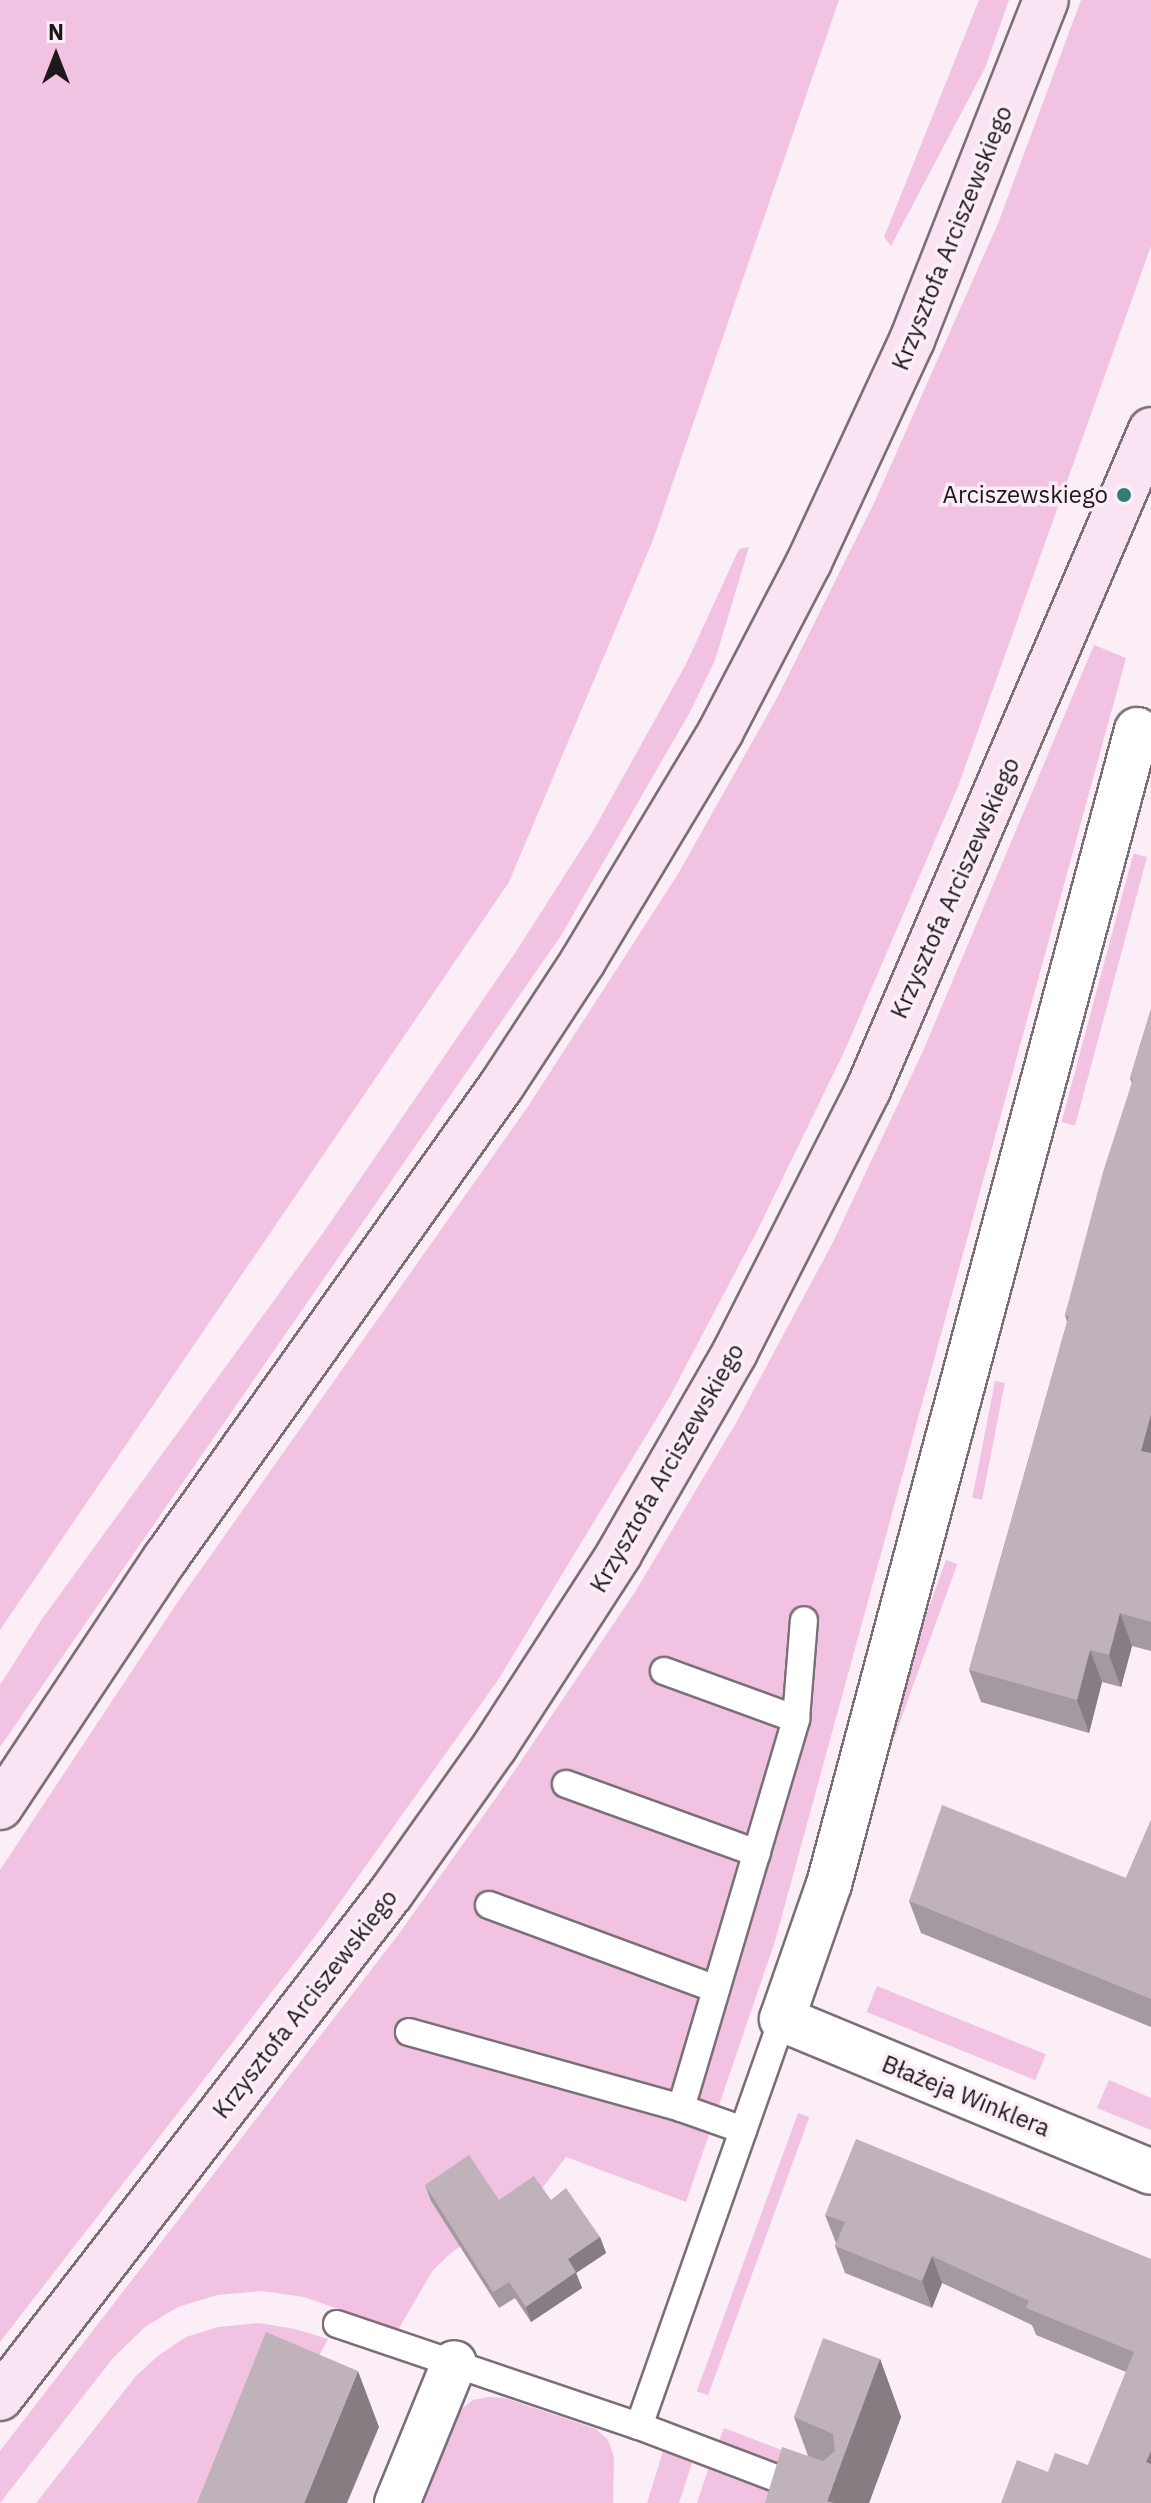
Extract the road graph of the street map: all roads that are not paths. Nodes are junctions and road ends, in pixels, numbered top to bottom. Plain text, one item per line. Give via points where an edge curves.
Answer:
1 (1046, 0) edge
2 (1151, 430) edge
3 (1137, 730) dead end
4 (804, 1620) dead end
5 (664, 1671) dead end
6 (796, 1719) junction
7 (566, 1784) dead end
8 (0, 1807) edge
9 (757, 1853) junction
10 (489, 1905) dead end
11 (716, 1989) junction
12 (782, 2019) junction
13 (409, 2032) dead end
14 (681, 2108) junction
15 (743, 2130) junction
16 (1151, 2172) edge
17 (337, 2324) dead end
18 (454, 2363) junction
19 (0, 2398) edge
20 (639, 2426) junction
21 (397, 2503) edge
22 (842, 2503) edge

1 - 8 main road, Krzysztofa Arciszewskiego via 912,340 809,562 721,731 502,1085 165,1559
2 - 19 main road, Krzysztofa Arciszewskiego via 868,1090 742,1339 619,1554 495,1746 391,1893
3 - 12 street via 829,1884
4 - 6 lane
5 - 6 lane
6 - 9 lane
7 - 9 lane
9 - 11 lane
10 - 11 lane
11 - 14 lane
12 - 15 lane
12 - 16 street, Błażeja Winklera
13 - 14 lane
14 - 15 lane
15 - 20 lane
17 - 18 lane
18 - 20 lane
18 - 21 street
20 - 22 lane

